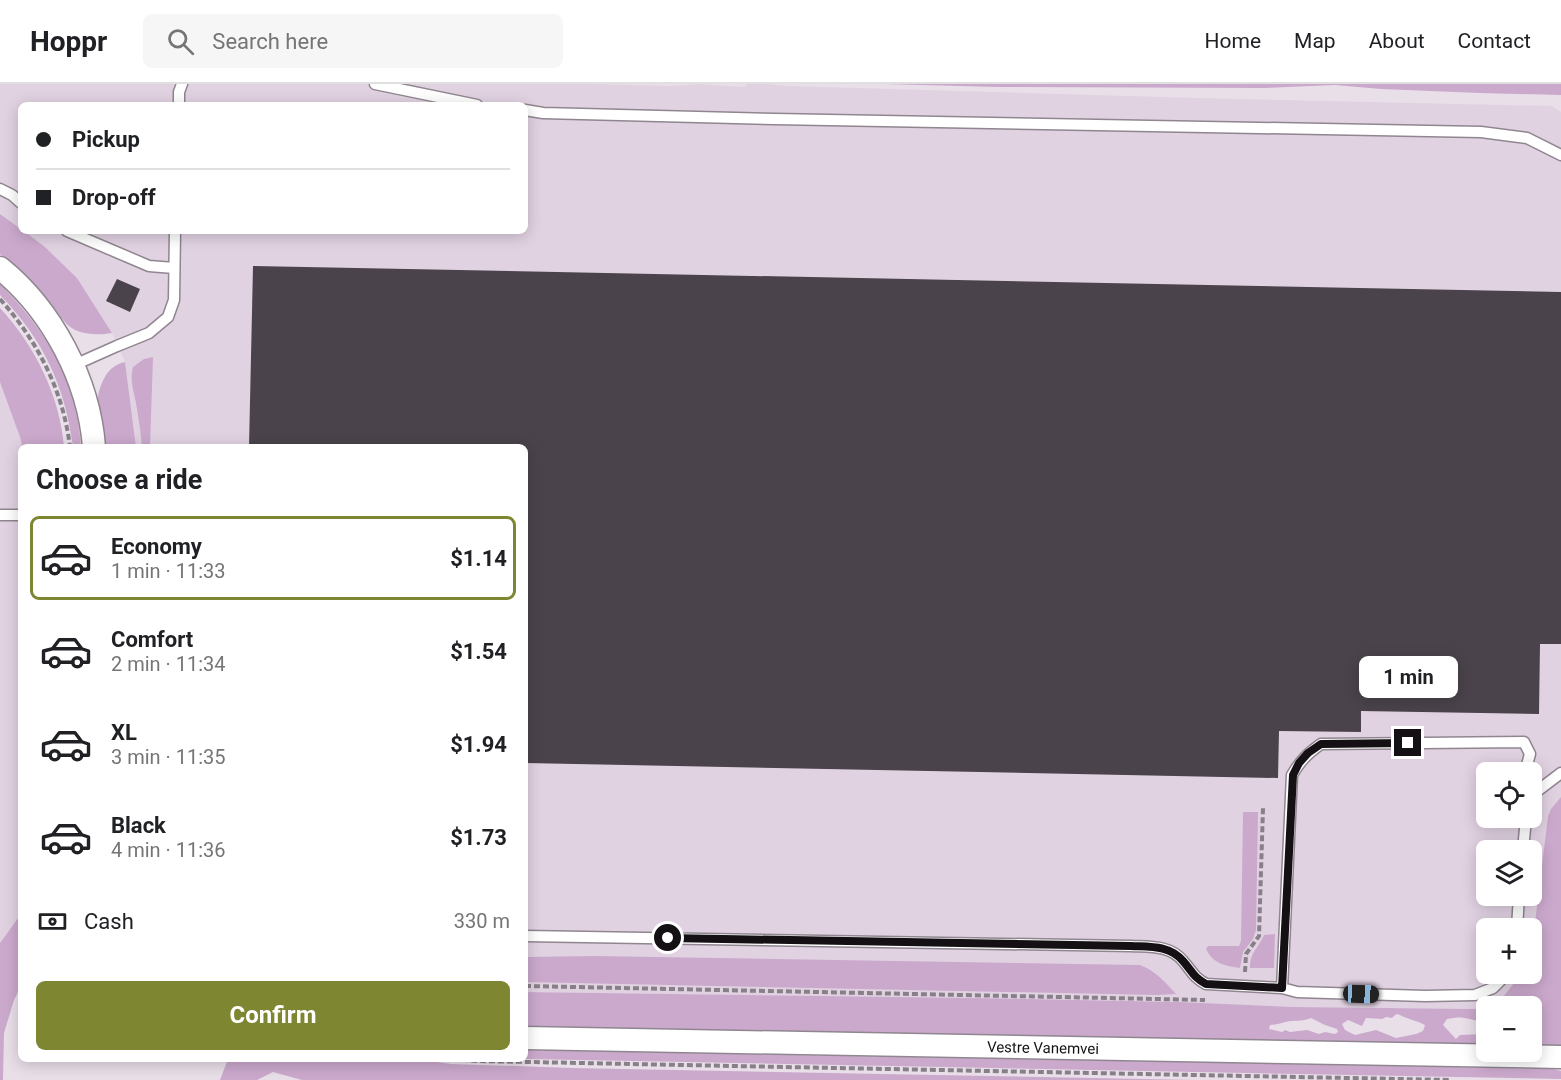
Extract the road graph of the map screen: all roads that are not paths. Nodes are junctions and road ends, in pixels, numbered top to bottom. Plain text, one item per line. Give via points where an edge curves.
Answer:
1 (182, 84) edge
2 (375, 84) edge
3 (179, 102) edge
4 (462, 102) edge
5 (528, 111) edge
6 (1561, 155) edge
7 (0, 189) edge
8 (18, 200) edge
9 (74, 234) edge
10 (176, 234) edge
11 (0, 268) edge
12 (174, 268) junction
13 (72, 366) junction
14 (94, 444) edge
15 (0, 515) edge
16 (18, 515) edge
17 (1528, 762) edge
18 (1561, 773) edge
19 (1542, 787) edge
20 (528, 936) edge
21 (1497, 984) edge
22 (1282, 988) junction
23 (528, 1038) edge
24 (1561, 1057) edge

1 - 3 lane
2 - 4 lane
5 - 6 lane via 1481,132 1527,138
7 - 8 lane
9 - 12 lane via 149,266
10 - 12 lane
11 - 13 street via 46,318
12 - 13 lane via 174,300 168,317 149,333
13 - 14 street via 88,407
15 - 16 lane
17 - 22 lane via 1530,754 1524,742 1321,744 1308,753 1293,775
18 - 19 lane
20 - 22 lane via 1165,948 1206,984
21 - 22 lane via 1475,995 1425,996 1297,992
23 - 24 street, Vestre Vanemvei

